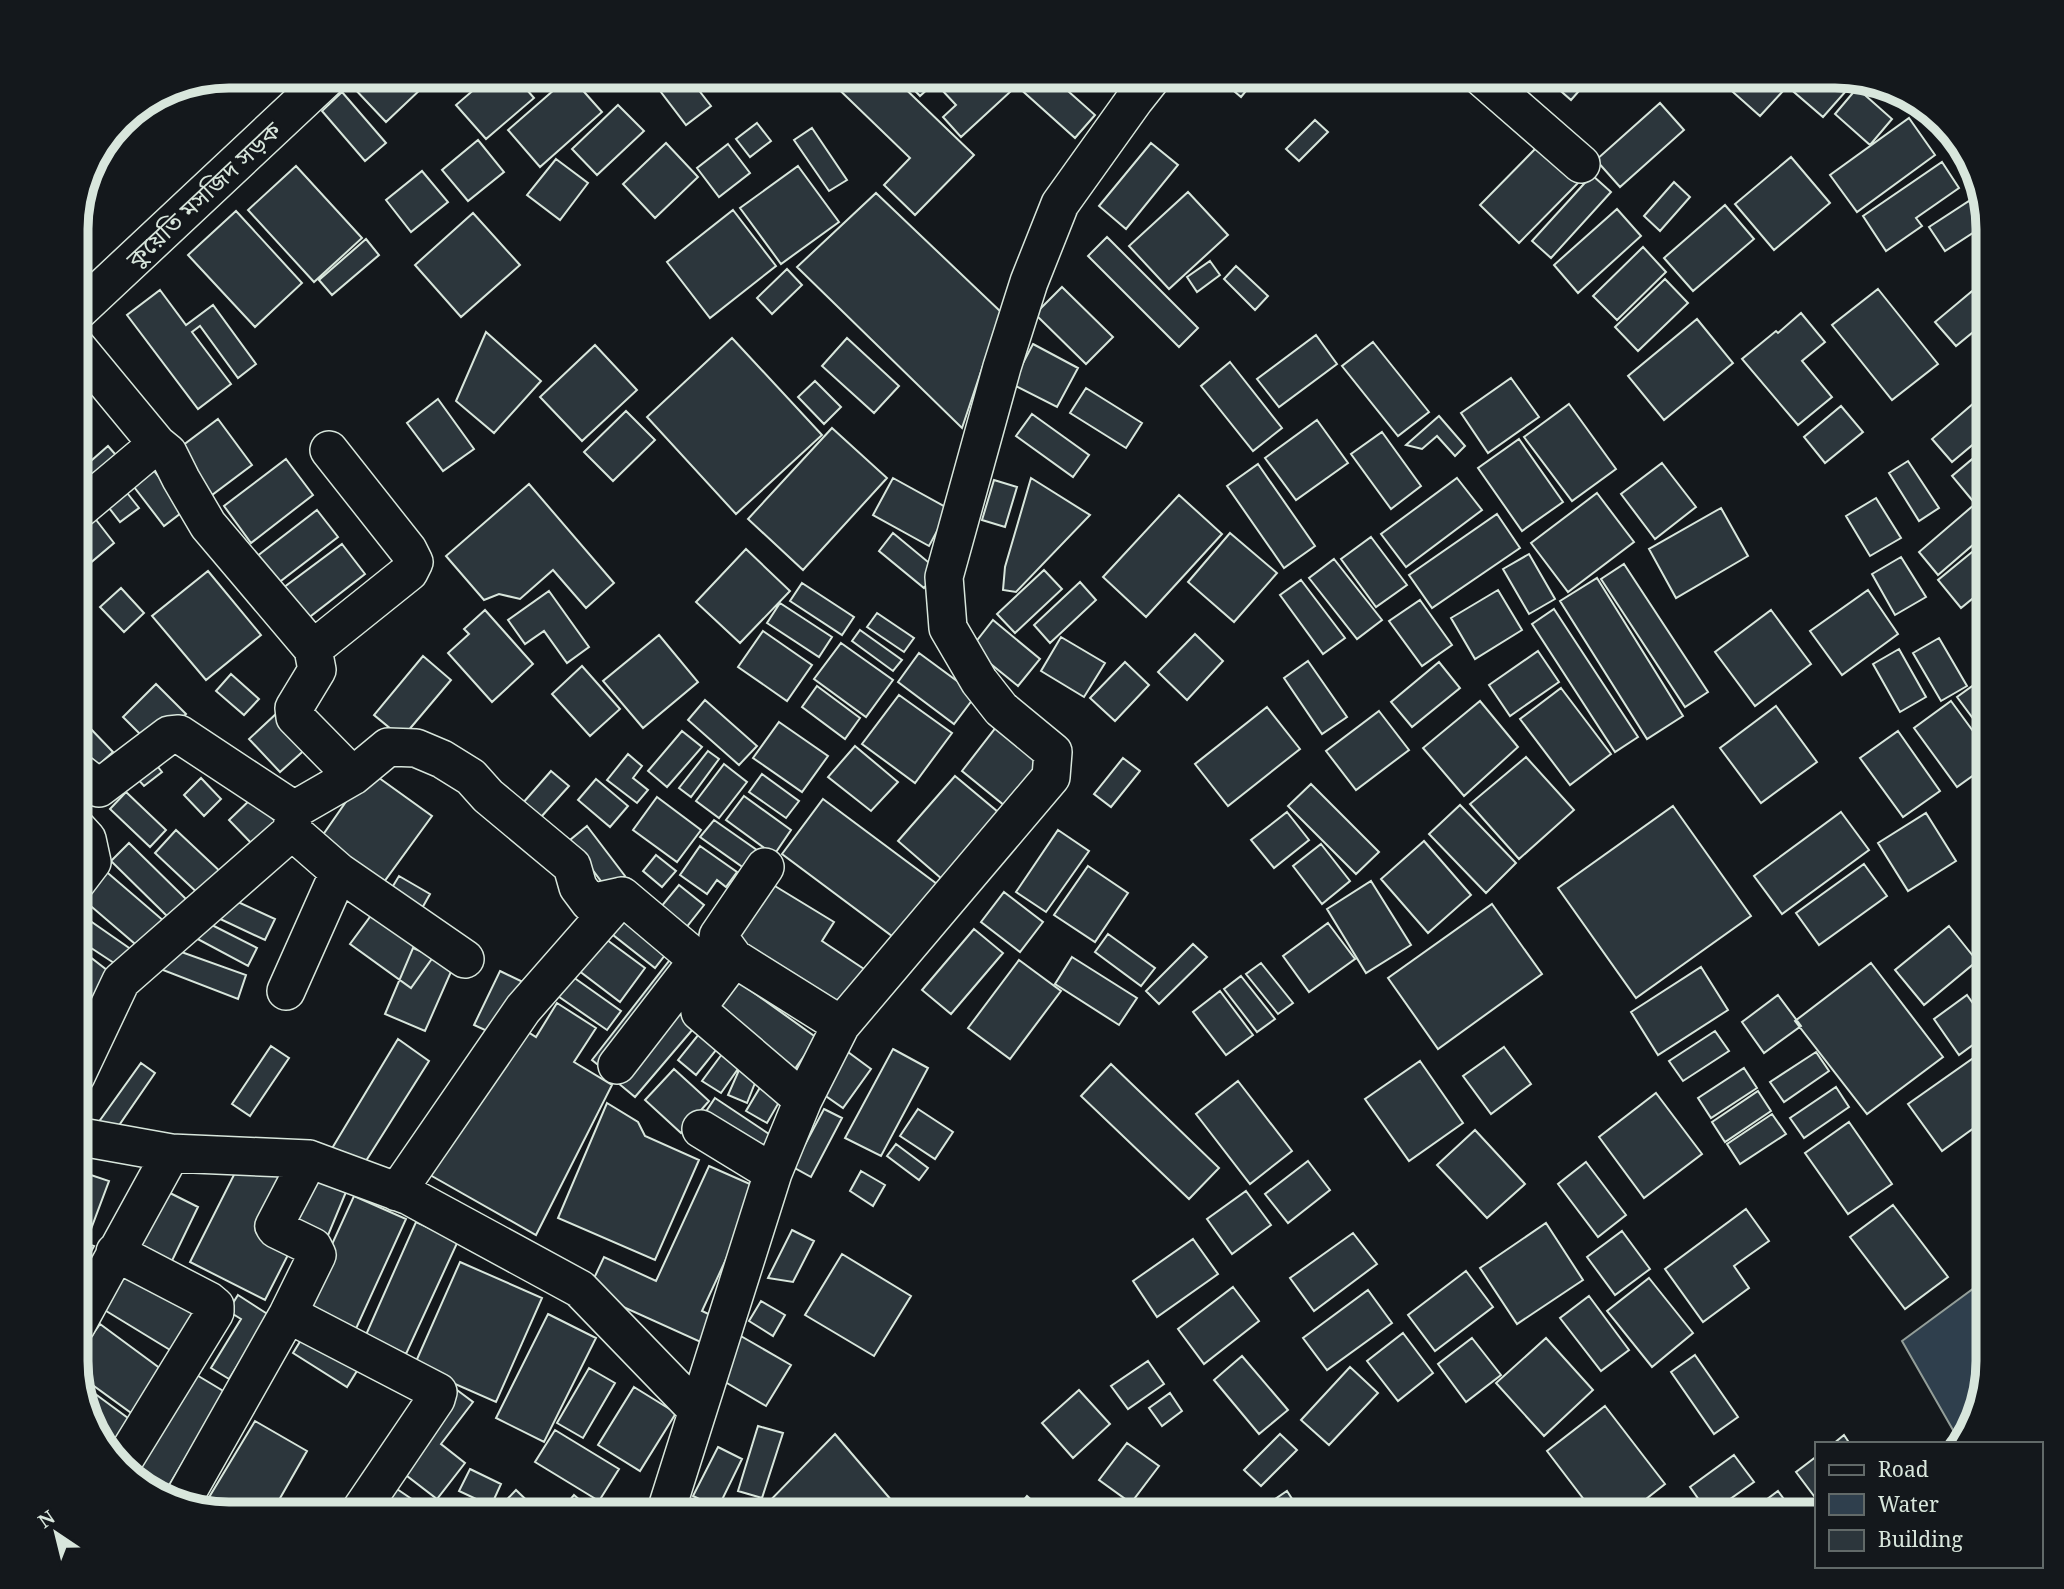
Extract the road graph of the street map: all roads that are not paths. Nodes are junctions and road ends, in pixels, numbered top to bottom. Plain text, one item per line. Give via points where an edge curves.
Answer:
1 (316, 88) edge
2 (1144, 88) edge
3 (1494, 88) edge
4 (1581, 164) dead end
5 (88, 302) edge
6 (88, 361) edge
7 (157, 444) junction
8 (329, 450) dead end
9 (88, 502) edge
10 (313, 649) junction
11 (353, 776) junction
12 (88, 779) edge
13 (293, 821) junction
14 (88, 844) edge
15 (88, 867) edge
16 (765, 867) dead end
17 (340, 872) junction
18 (622, 896) junction
19 (717, 951) junction
20 (465, 959) dead end
21 (286, 991) dead end
22 (841, 1024) junction
23 (88, 1051) edge
24 (617, 1065) dead end
25 (803, 1100) junction
26 (701, 1129) dead end
27 (88, 1138) edge
28 (171, 1153) junction
29 (309, 1159) junction
30 (772, 1173) junction
31 (397, 1192) junction
32 (115, 1252) junction
33 (88, 1303) edge
34 (288, 1314) junction
35 (696, 1409) junction
36 (126, 1457) edge
37 (186, 1495) edge
38 (374, 1502) edge
39 (669, 1502) edge

1 - 5 street, কুয়েতি মসজিদ সড়ক
2 - 22 street via 1060,204 1006,354 944,577 948,628 1001,709 1053,752 1051,777
3 - 4 street
6 - 7 street
7 - 9 street
7 - 10 street via 168,453 208,525
8 - 10 street via 414,562 409,572
10 - 11 street via 317,670 294,708 295,717
11 - 13 street
11 - 18 street via 388,747 416,748 442,759 471,777 572,866 578,887 590,903
12 - 13 street via 99,788 169,735 179,734
13 - 17 street
13 - 23 street via 121,981
14 - 15 street via 92,862
16 - 19 street
17 - 20 street
17 - 21 street
18 - 19 street
18 - 31 street via 523,1009
19 - 22 street
19 - 24 street
19 - 25 street via 699,1012
22 - 25 street
25 - 30 street
26 - 30 street
27 - 28 street
28 - 29 street
28 - 32 street
29 - 31 street
29 - 34 street via 274,1226 313,1247 317,1255
30 - 35 street
31 - 35 street via 580,1289
32 - 33 street
32 - 36 street via 215,1306
34 - 37 street
34 - 38 street via 438,1392
35 - 39 street

